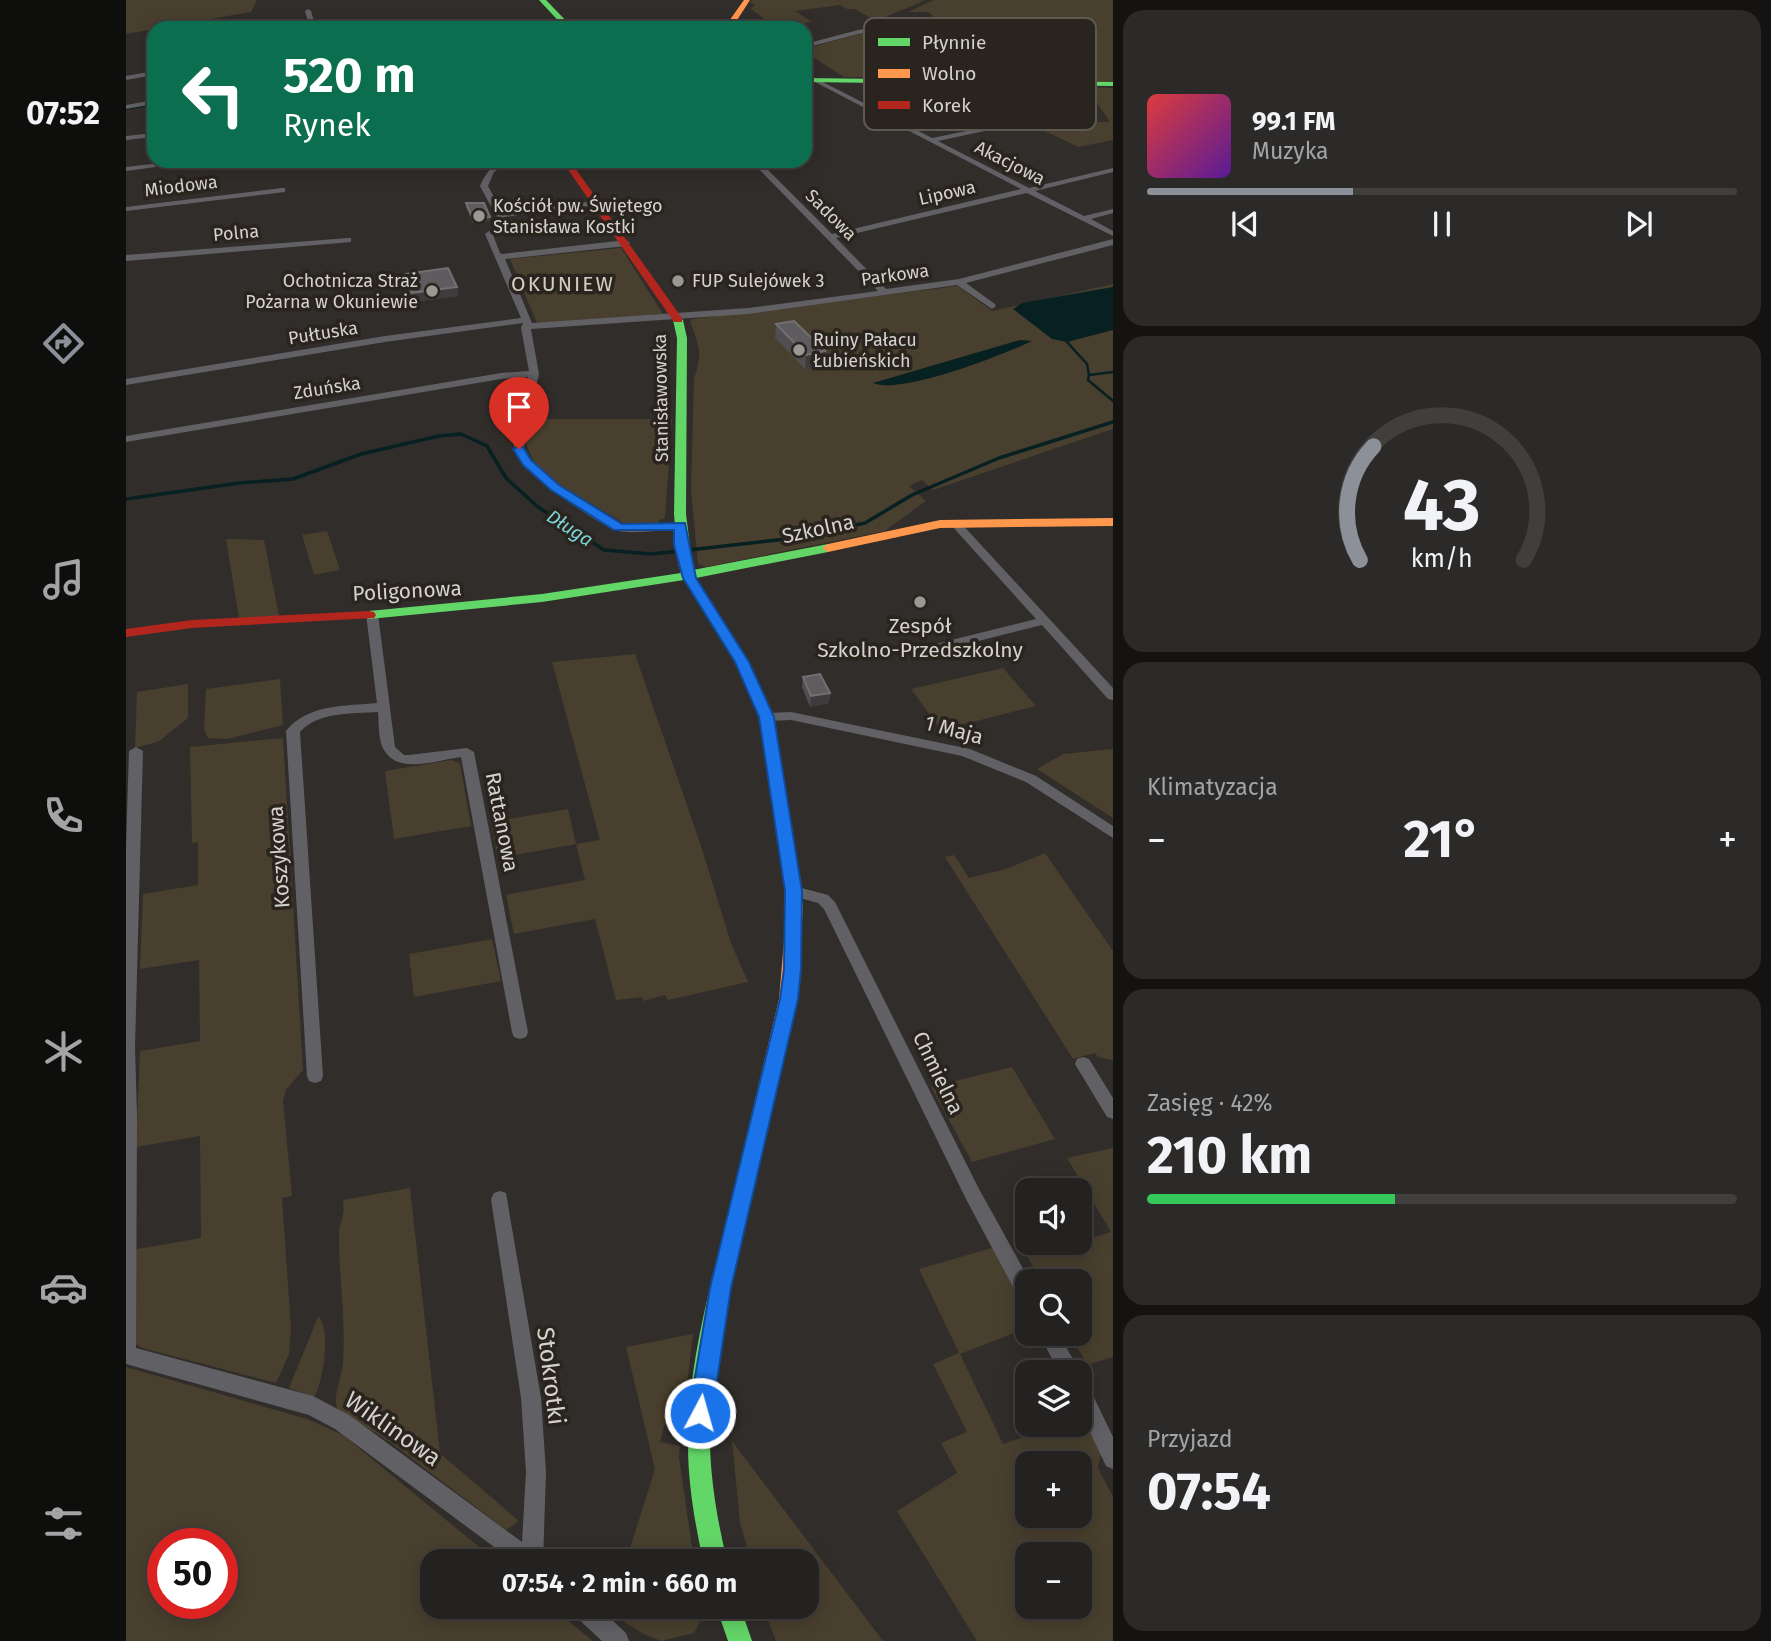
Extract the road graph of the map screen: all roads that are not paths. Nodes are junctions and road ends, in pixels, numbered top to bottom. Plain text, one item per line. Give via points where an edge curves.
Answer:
1 (542, 0) edge
2 (747, 0) edge
3 (308, 11) dead end
4 (311, 21) edge
5 (562, 21) edge
6 (733, 21) edge
7 (864, 32) edge
8 (812, 44) edge
9 (147, 74) edge
10 (126, 78) edge
11 (812, 80) edge
12 (812, 80) edge
13 (864, 81) edge
14 (147, 103) edge
15 (864, 106) edge
16 (126, 107) edge
17 (912, 130) edge
18 (979, 130) edge
19 (147, 136) edge
20 (126, 138) edge
21 (932, 140) junction
22 (147, 167) edge
23 (496, 168) edge
24 (571, 168) edge
25 (762, 168) edge
26 (126, 169) edge
27 (1113, 170) edge
28 (282, 190) dead end
29 (1028, 190) junction
30 (596, 203) junction
31 (126, 209) edge
32 (1113, 211) edge
33 (500, 215) junction
34 (1082, 219) junction
35 (1113, 234) edge
36 (830, 237) junction
37 (348, 240) dead end
38 (1113, 242) edge
39 (626, 243) junction
40 (501, 257) junction
41 (126, 258) edge
42 (959, 282) junction
43 (884, 292) junction
44 (992, 306) dead end
45 (677, 316) junction
46 (528, 323) junction
47 (534, 374) junction
48 (126, 383) edge
49 (126, 439) edge
50 (1113, 522) edge
51 (955, 523) junction
52 (680, 526) junction
53 (687, 570) junction
54 (372, 614) junction
55 (1045, 621) junction
56 (126, 633) edge
57 (919, 652) dead end
58 (1113, 696) edge
59 (383, 707) junction
60 (767, 717) junction
61 (136, 751) dead end
62 (1113, 833) edge
63 (794, 891) junction
64 (520, 1032) dead end
65 (1083, 1064) dead end
66 (314, 1076) dead end
67 (1113, 1112) edge
68 (500, 1199) dead end
69 (1015, 1272) edge
70 (126, 1355) edge
71 (1092, 1415) edge
72 (1113, 1459) edge
73 (516, 1549) edge
74 (533, 1549) edge
75 (712, 1549) edge
76 (595, 1619) edge
77 (731, 1619) edge
78 (735, 1640) edge
79 (618, 1641) edge

1 - 5 main road
2 - 6 main road
3 - 4 street
7 - 8 street
9 - 10 street
11 - 13 main road
12 - 15 street, Akacjowa
14 - 16 street
17 - 21 street, Akacjowa
18 - 21 street
19 - 20 street
21 - 29 street, Akacjowa
22 - 26 street
23 - 33 street via 484,186
24 - 30 main road, Stanisławowska
25 - 36 street, Sadowa
27 - 29 street, Lipowa
28 - 31 street, Miodowa
29 - 34 street, Akacjowa
29 - 36 street, Lipowa
30 - 33 street
30 - 39 main road, Stanisławowska
32 - 34 street
33 - 40 street via 504,226 489,234
34 - 35 street, Akacjowa
36 - 43 street, Sadowa
37 - 41 street, Polna
38 - 42 street, Parkowa
39 - 40 street
39 - 45 main road, Stanisławowska
40 - 46 street
42 - 43 street, Parkowa
42 - 44 street
43 - 45 street, Parkowa via 748,312
45 - 46 street, Parkowa
45 - 52 main road, Stanisławowska via 682,338
46 - 47 street
46 - 48 street, Pułtuska via 385,339
47 - 49 street, Zduńska
47 - 52 street via 519,449 527,462 555,487 619,528
50 - 51 main road, Szkolna
51 - 53 main road, Szkolna
51 - 55 street
52 - 53 main road, Stanisławowska
53 - 54 main road, Poligonowa via 503,605
53 - 60 main road via 742,662
54 - 56 main road, Poligonowa via 192,624
54 - 59 street, Rattanowa
55 - 57 street
55 - 58 street
59 - 64 street, Rattanowa via 389,748 400,759 467,752
59 - 66 street, Koszykowa via 314,715 293,731
60 - 62 street, 1 Maja via 791,716 965,752 1031,779
60 - 63 main road
61 - 70 street via 127,1047
63 - 69 street, Chmielna via 823,899 830,906
63 - 75 main road via 789,999 705,1374 699,1441 704,1511
65 - 67 street
68 - 74 street, Stokrotki via 531,1398 536,1472
70 - 73 street, Wiklinowa via 313,1406 342,1422
71 - 72 street
76 - 79 street
77 - 78 main road

